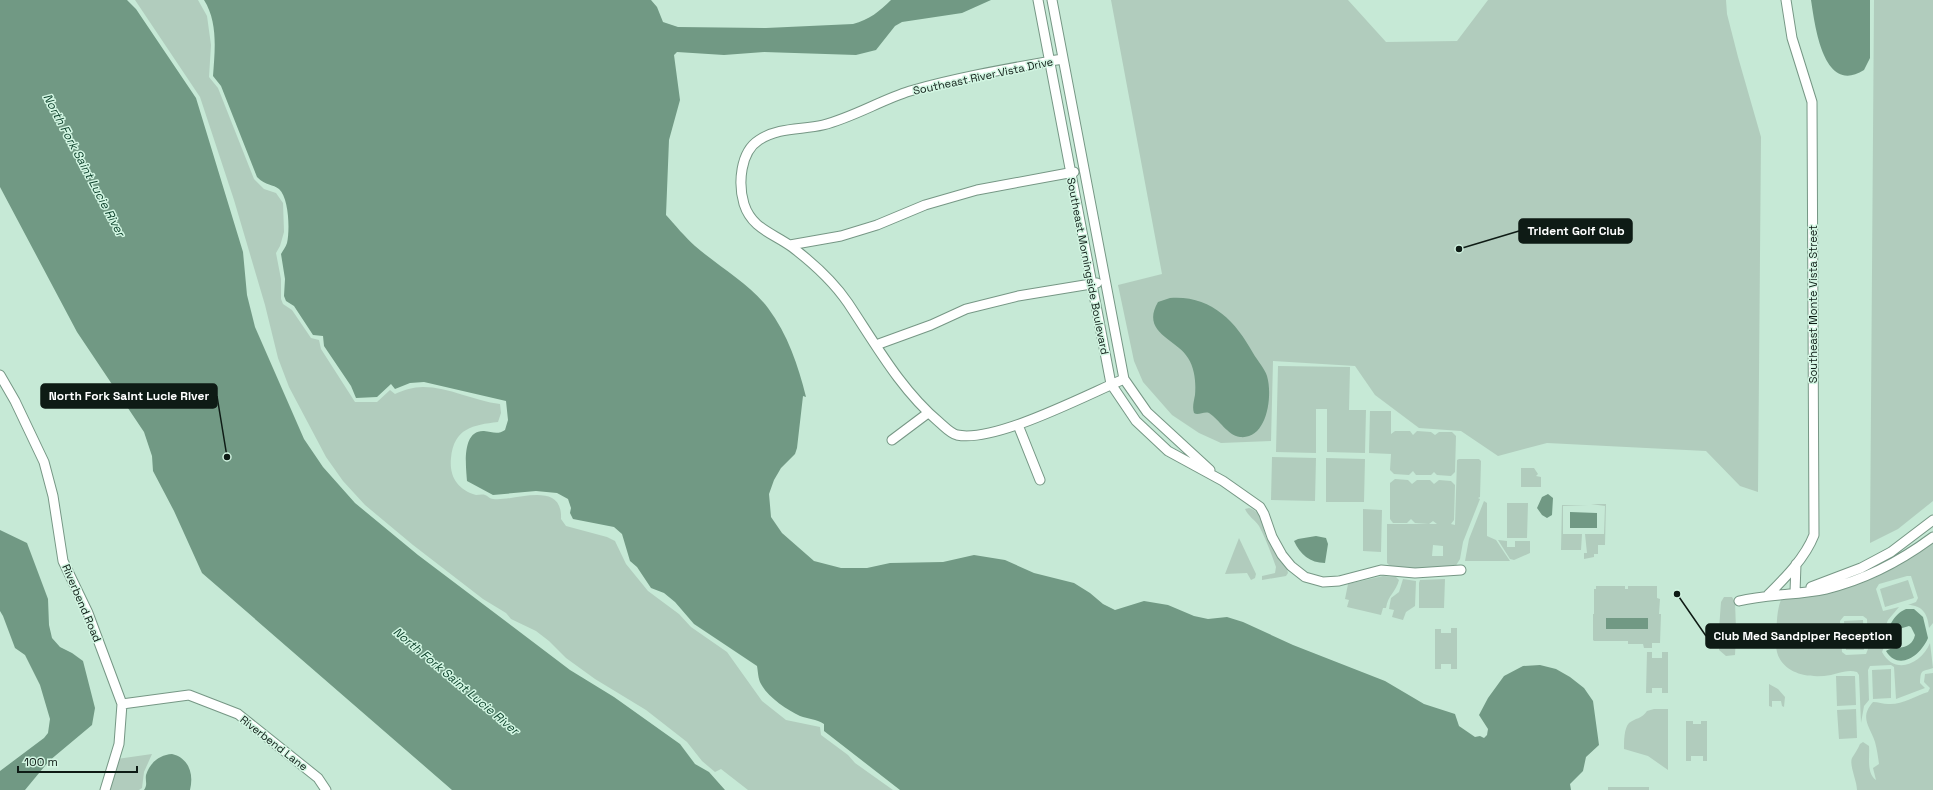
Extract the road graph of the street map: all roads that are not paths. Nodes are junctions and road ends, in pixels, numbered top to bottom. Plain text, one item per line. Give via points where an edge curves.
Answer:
1 (1038, 0) edge
2 (1052, 0) edge
3 (1786, 0) edge
4 (1062, 59) junction
5 (1049, 62) junction
6 (1084, 170) junction
7 (1070, 172) junction
8 (790, 245) junction
9 (1104, 281) junction
10 (1090, 284) junction
11 (876, 345) junction
12 (0, 375) edge
13 (1124, 379) junction
14 (1111, 384) junction
15 (928, 412) junction
16 (1018, 425) junction
17 (892, 440) dead end
18 (1040, 480) dead end
19 (1223, 482) junction
20 (1933, 520) edge
21 (1933, 537) edge
22 (1796, 564) junction
23 (1461, 570) dead end
24 (1795, 592) junction
25 (1768, 595) junction
26 (1739, 601) dead end
27 (122, 704) junction
28 (105, 790) edge
29 (326, 790) edge

1 - 5 street, Southeast Morningside Boulevard
2 - 4 street, Southeast Morningside Boulevard
3 - 22 street, Southeast Monte Vista Street via 1792,38 1812,102 1814,535
4 - 5 street, Southeast River Vista Drive
4 - 6 street, Southeast Morningside Boulevard
5 - 7 street, Southeast Morningside Boulevard
5 - 8 street, Southeast River Vista Drive via 909,92 824,125 776,132 757,141 743,160 740,184 744,205 753,223
6 - 7 street
6 - 9 street, Southeast Morningside Boulevard
7 - 8 street via 977,190 925,205 877,225 841,236
7 - 10 street, Southeast Morningside Boulevard
8 - 11 street, Southeast River Vista Drive via 821,270 843,295
9 - 10 street
9 - 13 street, Southeast Morningside Boulevard
10 - 11 street via 1018,296 966,309
10 - 14 street, Southeast Morningside Boulevard
11 - 15 street, Southeast River Vista Drive via 897,378
12 - 27 street, Riverbend Road via 44,462 53,496 63,561 88,613
13 - 14 street, Southeast River Vista Drive
13 - 19 street, Southeast Morningside Boulevard via 1147,412
14 - 16 street, Southeast River Vista Drive
14 - 19 street, Southeast Morningside Boulevard via 1136,421 1168,451
15 - 16 street, Southeast River Vista Drive via 954,434 965,436
15 - 17 street
16 - 18 street
19 - 23 street, Southeast Morningside Boulevard via 1260,507 1282,555 1305,577 1323,582 1339,582 1380,570 1415,573
20 - 24 street via 1890,552 1861,568
21 - 24 street via 1916,550 1844,584
22 - 24 street
22 - 25 street, Southeast Monte Vista Street
24 - 25 street
25 - 26 street
27 - 28 street, Riverbend Road via 119,744
27 - 29 street, Riverbend Lane via 189,695 238,714 318,778

